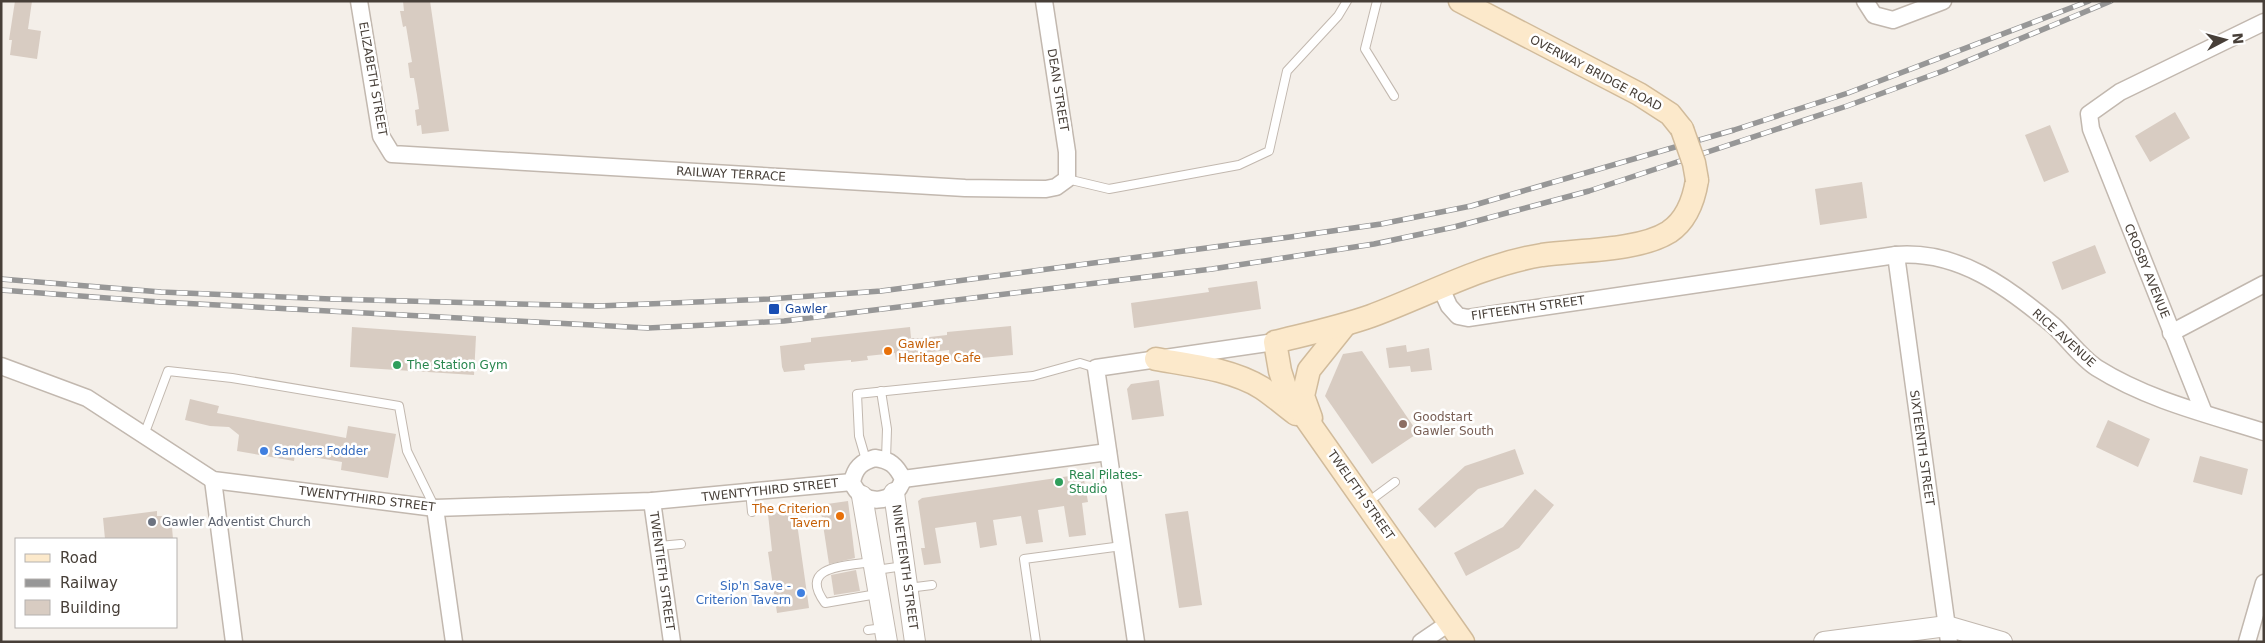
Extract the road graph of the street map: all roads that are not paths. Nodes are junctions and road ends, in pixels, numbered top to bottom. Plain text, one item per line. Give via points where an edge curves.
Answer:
1 (359, 1) edge
2 (1044, 1) edge
3 (1347, 1) edge
4 (1377, 1) edge
5 (1460, 1) edge
6 (1865, 1) edge
7 (1943, 1) edge
8 (2264, 22) edge
9 (1394, 96) dead end
10 (392, 154) joint
11 (1067, 179) junction
12 (1896, 254) junction
13 (2264, 284) edge
14 (1440, 286) junction
15 (1344, 325) junction
16 (2171, 333) junction
17 (1275, 342) junction
18 (1156, 359) junction
19 (1, 366) edge
20 (1096, 368) junction
21 (881, 391) junction
22 (2204, 413) junction
23 (1315, 428) junction
24 (2264, 432) edge
25 (144, 435) junction
26 (1108, 452) junction
27 (886, 459) junction
28 (866, 460) junction
29 (213, 480) junction
30 (1395, 482) dead end
31 (898, 486) junction
32 (857, 489) junction
33 (750, 492) junction
34 (652, 501) junction
35 (1366, 503) junction
36 (435, 508) junction
37 (752, 512) dead end
38 (681, 544) dead end
39 (659, 546) junction
40 (1122, 546) junction
41 (875, 566) junction
42 (905, 566) junction
43 (2264, 584) edge
44 (932, 585) dead end
45 (908, 588) junction
46 (880, 594) junction
47 (1450, 623) junction
48 (880, 633) edge
49 (1948, 634) edge
50 (234, 642) edge
51 (454, 642) edge
52 (672, 642) edge
53 (915, 642) edge
54 (1036, 642) edge
55 (1136, 642) edge
56 (1421, 642) edge
57 (1463, 642) edge
58 (1824, 642) edge
59 (2002, 642) edge
60 (2247, 642) edge

1 - 10 street, ELIZABETH STREET via 381,136
2 - 11 street, DEAN STREET via 1067,152
3 - 11 lane via 1338,16 1287,71 1269,151 1239,165 1109,189
4 - 9 lane via 1365,49
5 - 14 main road, OVERWAY BRIDGE ROAD, bridge via 1639,94 1670,114 1682,129 1697,180 1694,199 1684,217 1669,231 1647,241 1542,255 1506,263
6 - 7 street via 1874,16 1892,20
8 - 16 street, CROSBY AVENUE via 2120,92 2089,114 2091,129
10 - 11 street, RAILWAY TERRACE via 965,188 1046,189
12 - 14 street, FIFTEENTH STREET via 1468,318 1458,316 1449,306
12 - 22 street, RICE AVENUE via 1918,253 1956,261 2008,291 2054,326 2095,367 2140,392
12 - 49 street, SIXTEENTH STREET
13 - 16 street
14 - 15 main road
15 - 17 main road
15 - 23 main road via 1309,370 1303,396
16 - 22 street, CROSBY AVENUE
17 - 18 street
17 - 23 main road, TWELFTH STREET via 1286,390
18 - 20 street
18 - 23 main road via 1213,369 1260,387
19 - 25 street, TWENTYTHIRD STREET via 87,398
20 - 21 lane via 1080,364 1043,375
20 - 26 street
21 - 27 lane via 887,429
21 - 28 lane via 857,394 859,436
22 - 24 street, RICE AVENUE
23 - 35 main road, TWELFTH STREET
25 - 29 street, TWENTYTHIRD STREET
25 - 36 lane via 168,371 232,378 398,406 407,451
26 - 31 street
26 - 40 street
27 - 28 street
27 - 31 street via 898,468
28 - 32 street via 857,468
29 - 36 street, TWENTYTHIRD STREET
29 - 50 street
30 - 35 lane
31 - 32 street via 880,500 871,500
31 - 42 street, NINETEENTH STREET
32 - 33 street, TWENTYTHIRD STREET
32 - 41 street
33 - 34 street, TWENTYTHIRD STREET
33 - 37 lane
34 - 36 street, TWENTYTHIRD STREET
34 - 39 street, TWENTIETH STREET
35 - 47 main road, TWELFTH STREET
36 - 51 street
38 - 39 lane
39 - 52 street, TWENTIETH STREET
40 - 54 lane via 1024,559
40 - 55 street
41 - 42 lane
41 - 46 street
41 - 46 lane via 829,569 816,580 819,594 826,603
42 - 45 street, NINETEENTH STREET
43 - 60 street
44 - 45 lane
45 - 53 street, NINETEENTH STREET
46 - 48 street
47 - 56 street
47 - 57 main road, TWELFTH STREET
49 - 58 street
49 - 59 street

